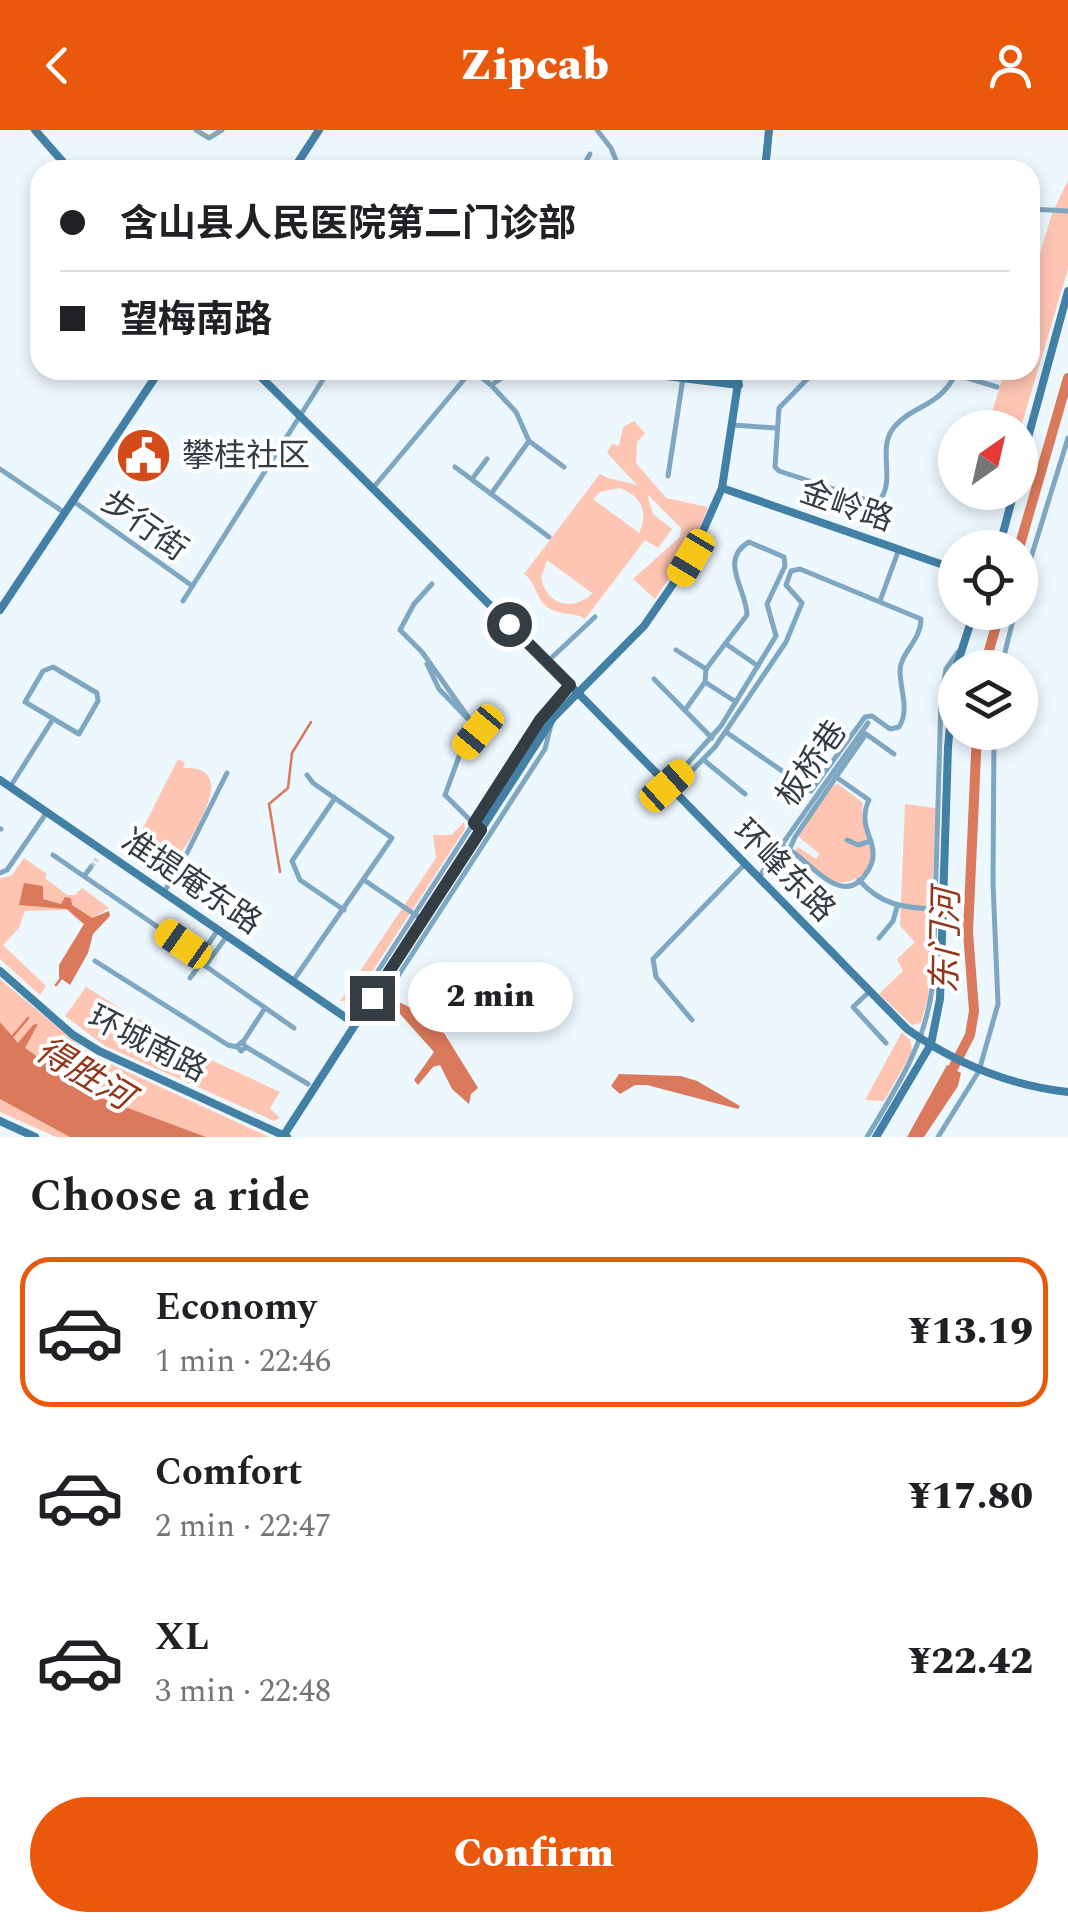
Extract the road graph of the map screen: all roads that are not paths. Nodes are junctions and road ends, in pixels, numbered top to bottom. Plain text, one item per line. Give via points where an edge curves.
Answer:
1 (35, 130) edge
2 (196, 130) edge
3 (222, 130) edge
4 (319, 130) edge
5 (597, 130) edge
6 (769, 130) edge
7 (590, 154) dead end
8 (61, 160) edge
9 (300, 160) edge
10 (587, 160) edge
11 (616, 160) edge
12 (766, 160) edge
13 (1040, 210) edge
14 (1068, 212) edge
15 (1068, 292) edge
16 (153, 380) edge
17 (264, 380) edge
18 (322, 380) edge
19 (465, 380) edge
20 (486, 380) edge
21 (500, 380) edge
22 (683, 380) edge
23 (699, 380) edge
24 (739, 380) edge
25 (805, 380) edge
26 (952, 380) edge
27 (975, 380) edge
28 (492, 385) junction
29 (738, 385) junction
30 (998, 387) dead end
31 (1036, 410) edge
32 (299, 415) junction
33 (734, 425) junction
34 (776, 428) junction
35 (1068, 438) edge
36 (529, 441) junction
37 (487, 459) dead end
38 (455, 467) dead end
39 (564, 467) dead end
40 (0, 469) edge
41 (668, 476) dead end
42 (472, 480) junction
43 (373, 488) junction
44 (722, 488) junction
45 (490, 494) junction
46 (73, 501) junction
47 (65, 513) junction
48 (1038, 535) edge
49 (548, 538) dead end
50 (899, 549) junction
51 (938, 563) edge
52 (432, 584) dead end
53 (192, 585) junction
54 (183, 601) dead end
55 (880, 601) junction
56 (0, 610) edge
57 (595, 617) dead end
58 (967, 630) edge
59 (726, 644) junction
60 (676, 650) dead end
61 (960, 650) edge
62 (547, 662) junction
63 (758, 666) junction
64 (706, 669) junction
65 (654, 679) dead end
66 (704, 682) junction
67 (570, 685) junction
68 (580, 694) junction
69 (736, 702) junction
70 (685, 710) junction
71 (53, 719) junction
72 (868, 723) dead end
73 (726, 732) junction
74 (712, 738) junction
75 (939, 750) edge
76 (948, 750) edge
77 (994, 750) edge
78 (894, 754) dead end
79 (704, 760) junction
80 (226, 772) dead end
81 (307, 775) dead end
82 (836, 777) junction
83 (0, 780) edge
84 (10, 787) junction
85 (670, 788) junction
86 (745, 794) dead end
87 (334, 798) junction
88 (47, 812) junction
89 (481, 829) junction
90 (847, 840) dead end
91 (870, 841) junction
92 (780, 846) junction
93 (790, 848) junction
94 (53, 855) dead end
95 (744, 865) junction
96 (91, 867) tunnel mouth
97 (0, 872) edge
98 (84, 876) junction
99 (758, 879) junction
100 (364, 880) junction
101 (858, 880) junction
102 (164, 892) junction
103 (897, 907) junction
104 (934, 909) junction
105 (344, 910) junction
106 (419, 917) junction
107 (218, 930) junction
108 (227, 936) junction
109 (879, 938) dead end
110 (95, 961) dead end
111 (202, 962) junction
112 (0, 971) edge
113 (190, 978) dead end
114 (293, 981) junction
115 (383, 982) dead end
116 (870, 991) junction
117 (265, 1008) junction
118 (692, 1020) dead end
119 (351, 1022) junction
120 (294, 1028) dead end
121 (922, 1039) junction
122 (886, 1043) dead end
123 (931, 1044) junction
124 (242, 1045) junction
125 (975, 1069) junction
126 (308, 1084) dead end
127 (1068, 1092) edge
128 (0, 1121) edge
129 (285, 1136) edge
130 (35, 1137) edge
131 (867, 1137) edge
132 (876, 1137) edge
133 (938, 1137) edge

1 - 8 main road
2 - 3 street via 209,138
4 - 9 main road
5 - 11 street
6 - 12 main road
7 - 10 street
13 - 14 street
15 - 31 main road
16 - 46 main road
17 - 32 main road, 环峰东路
18 - 32 street
19 - 43 street
20 - 28 street
21 - 28 street
22 - 41 street
23 - 29 main road
24 - 29 main road
25 - 34 street via 782,402
26 - 34 street via 939,398 895,426 886,454 888,481 878,502 779,471 773,462
27 - 30 street
28 - 36 street via 516,412
29 - 33 main road
32 - 43 main road, 环峰东路
32 - 53 street
33 - 34 street
33 - 44 main road
35 - 48 street
36 - 39 street
36 - 45 street
37 - 42 street
38 - 42 street
40 - 47 street
42 - 45 street
43 - 62 main road, 环峰东路
44 - 50 main road, 金岭路
44 - 68 main road via 669,594
45 - 49 street
46 - 47 main road
46 - 53 street, 步行街
47 - 56 main road
50 - 51 main road, 金岭路
50 - 55 street
52 - 89 street via 400,630 478,732 461,752 445,795
53 - 54 street
55 - 73 street via 791,571 786,585 801,607 786,642
55 - 73 street via 917,615 922,624 900,667 899,727 866,717 811,791
57 - 62 street
58 - 61 main road
59 - 63 street
59 - 63 street via 748,610 734,572 738,551 752,542 778,552 786,566 767,604 776,636
59 - 64 street
60 - 64 street
62 - 67 main road, 环峰东路
63 - 69 street
64 - 66 street
65 - 70 street
66 - 69 street
66 - 70 street
67 - 68 main road, 环峰东路
67 - 89 street via 540,720
68 - 85 main road, 环峰东路
68 - 89 main road via 553,718
69 - 74 street
70 - 74 street
71 - 71 street via 79,734 98,696 49,666 24,702
71 - 84 street
72 - 92 street, 板桥巷
73 - 79 street
74 - 85 street
75 - 104 street
76 - 123 main road via 942,980
77 - 125 street via 998,1004
78 - 82 street via 866,734
79 - 85 street
79 - 86 street
80 - 102 street
81 - 87 street
82 - 91 street via 869,800 862,822
82 - 93 street
83 - 84 main road, 准提庵东路
84 - 88 main road, 准提庵东路
85 - 95 main road, 环峰东路
87 - 100 street via 392,838
87 - 105 street via 292,861 300,880
88 - 97 street
88 - 102 main road, 准提庵东路
89 - 106 main road
89 - 119 street via 374,1013
90 - 91 street
91 - 101 street via 872,862
92 - 93 street
92 - 99 street, 板桥巷
93 - 101 street via 826,882
94 - 98 street
95 - 99 main road, 环峰东路
95 - 118 street via 652,959 656,978
96 - 98 street
98 - 111 street
99 - 116 main road, 环峰东路
100 - 105 street
100 - 106 street
101 - 103 street
102 - 107 main road, 准提庵东路
103 - 104 street
103 - 109 street
104 - 121 street
105 - 114 street
106 - 119 main road
107 - 108 main road, 准提庵东路
107 - 111 street
108 - 111 street
108 - 114 main road, 准提庵东路
110 - 124 street via 214,1036
111 - 113 street
111 - 117 street
112 - 129 main road, 环城南路 via 99,1051
114 - 119 main road, 准提庵东路
115 - 119 main road
116 - 121 main road, 环峰东路
116 - 122 street via 853,1007
117 - 120 street
117 - 124 street
119 - 129 main road
121 - 123 main road, 环峰东路
121 - 131 street
123 - 125 main road, 环峰东路
123 - 132 main road
124 - 126 street
125 - 127 main road, 环峰东路
125 - 133 street
128 - 130 main road

